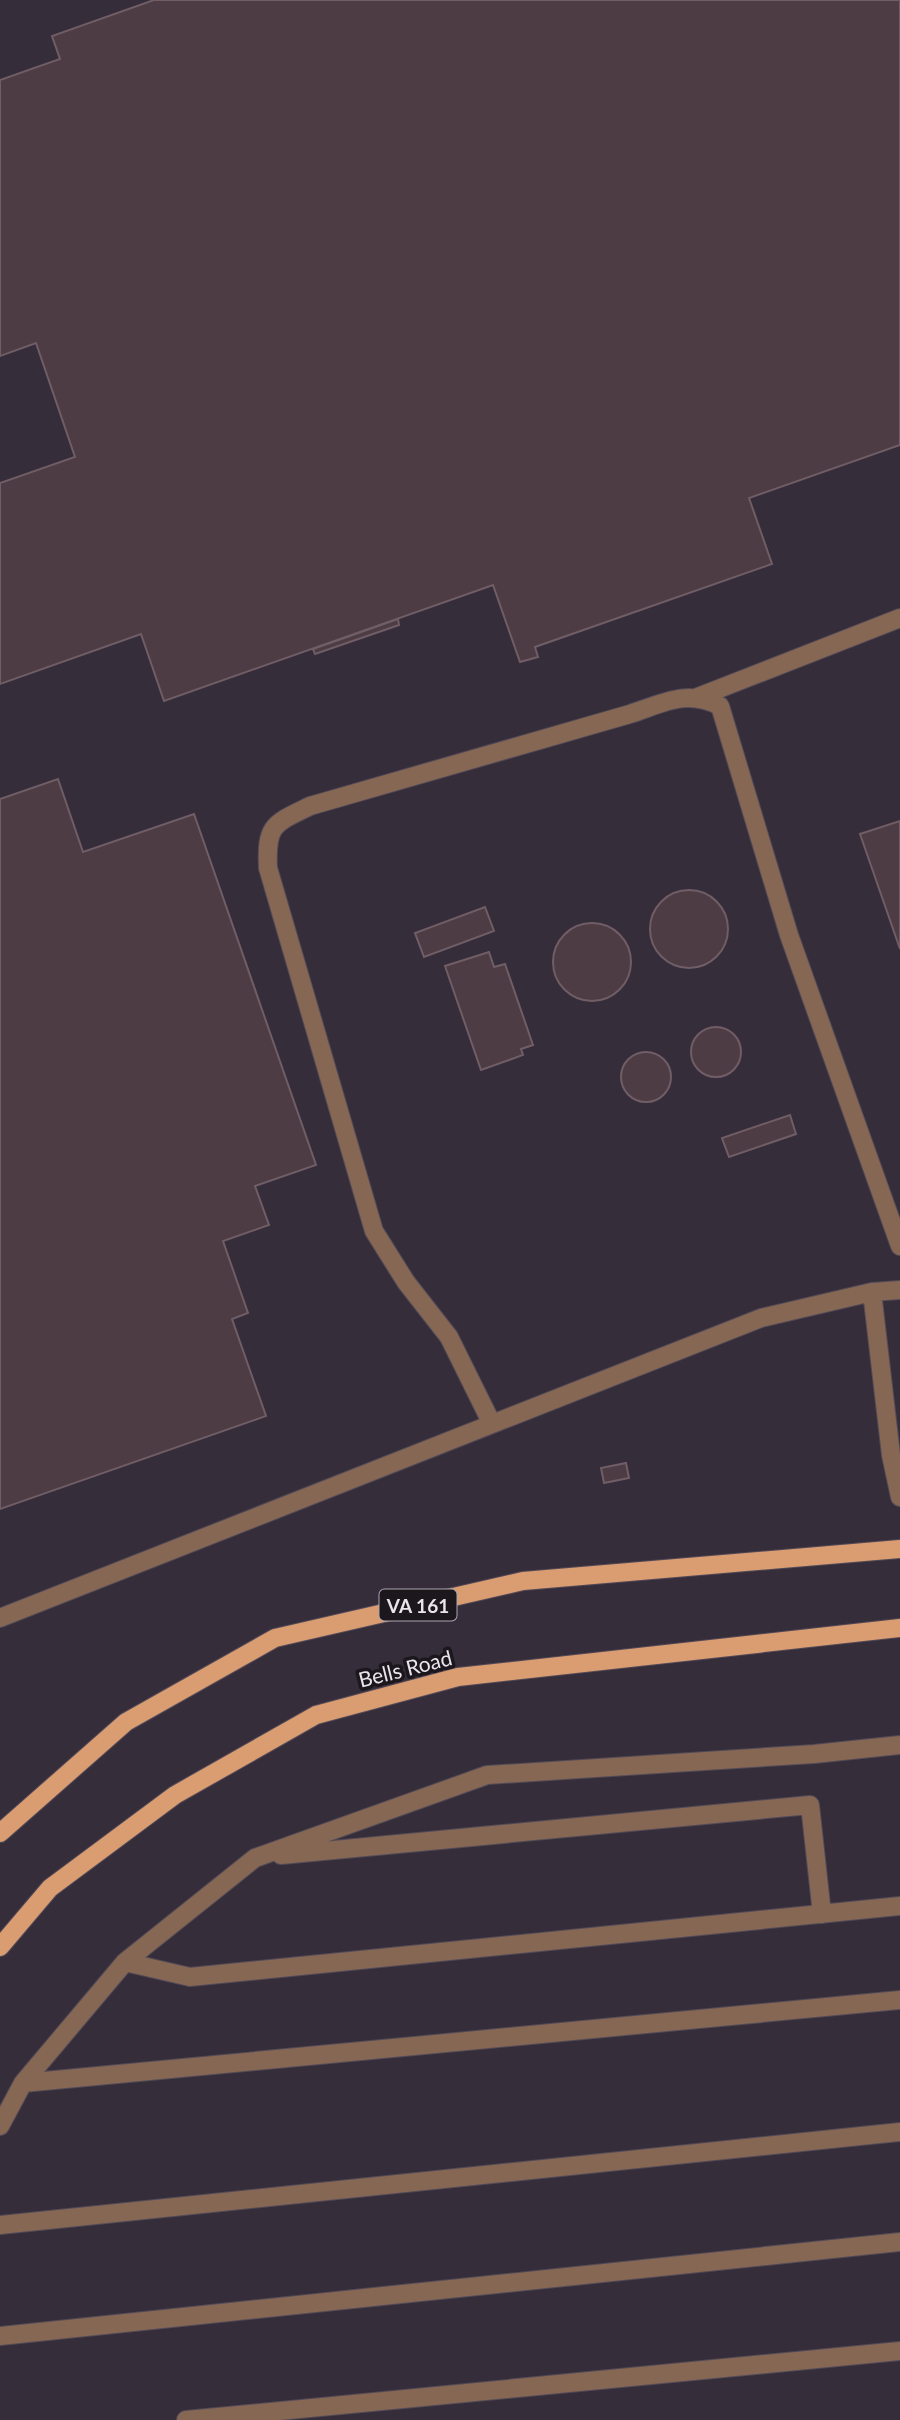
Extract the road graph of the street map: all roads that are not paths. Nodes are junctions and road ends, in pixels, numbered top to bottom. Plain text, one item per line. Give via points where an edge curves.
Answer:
1 (900, 618) edge
2 (698, 697) junction
3 (900, 1246) edge
4 (900, 1290) edge
5 (872, 1292) junction
6 (492, 1424) junction
7 (900, 1497) edge
8 (900, 1549) edge
9 (0, 1618) edge
10 (900, 1628) edge
11 (900, 1745) edge
12 (0, 1833) edge
13 (255, 1858) junction
14 (900, 1906) edge
15 (821, 1914) junction
16 (0, 1947) edge
17 (125, 1962) junction
18 (900, 2000) edge
19 (23, 2084) junction
20 (0, 2126) edge
21 (900, 2133) edge
22 (0, 2225) edge
23 (900, 2242) edge
24 (0, 2336) edge
25 (900, 2351) edge
26 (186, 2420) edge

1 - 2 lane
2 - 3 lane via 720,706 789,935
2 - 6 lane via 680,697 310,806 280,820 267,841 268,868 374,1231 405,1282 449,1336
4 - 5 lane
5 - 6 lane via 761,1318
5 - 7 lane
6 - 9 lane
8 - 12 main road, VA 161 via 523,1581 275,1638 126,1721
10 - 16 main road, Bells Road via 458,1677 316,1715 175,1795 50,1888
11 - 13 lane via 487,1775
13 - 15 lane via 810,1805
13 - 17 lane
14 - 15 lane
15 - 17 lane via 190,1977
17 - 19 lane
18 - 19 lane
19 - 20 lane
21 - 22 lane
23 - 24 lane
25 - 26 lane

